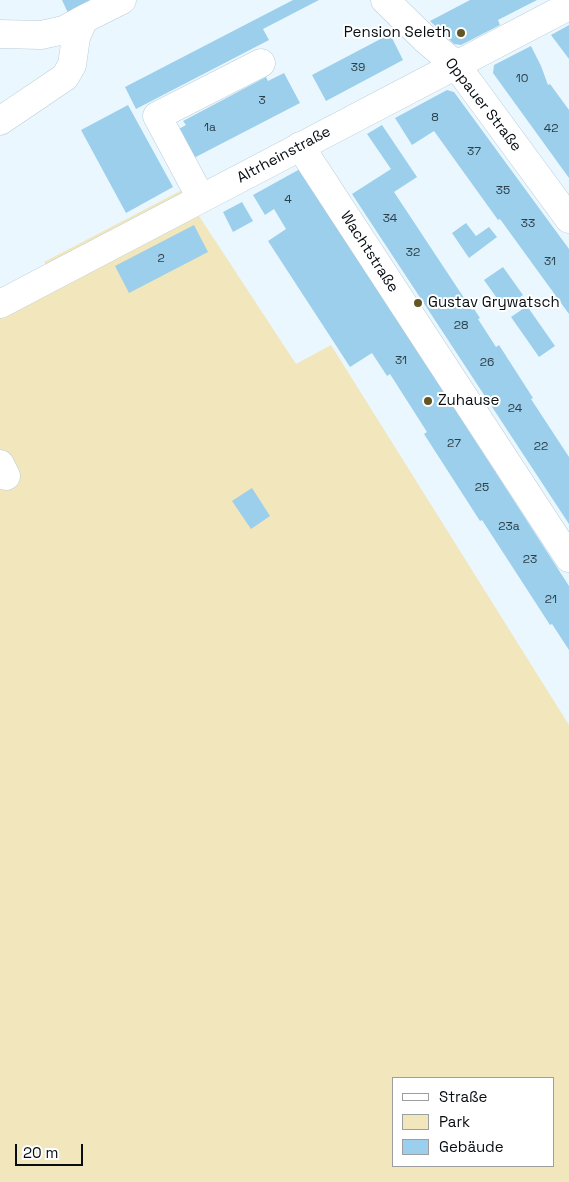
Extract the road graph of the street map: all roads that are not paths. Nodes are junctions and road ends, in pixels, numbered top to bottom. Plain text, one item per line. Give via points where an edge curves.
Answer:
1 (122, 0) edge
2 (386, 0) edge
3 (569, 6) edge
4 (84, 19) junction
5 (0, 34) edge
6 (261, 63) dead end
7 (456, 65) junction
8 (0, 121) edge
9 (300, 146) junction
10 (201, 198) junction
11 (569, 219) edge
12 (0, 304) edge
13 (569, 558) edge

1 - 4 street
2 - 7 street, Oppauer Straße
3 - 7 street, Altrheinstraße
4 - 5 street via 64,30 41,35
4 - 8 street via 76,37 72,64 65,77
6 - 10 street via 157,116
7 - 9 street, Altrheinstraße
7 - 11 street, Oppauer Straße
9 - 10 street, Altrheinstraße
9 - 13 street, Wachtstraße
10 - 12 street, Altrheinstraße

